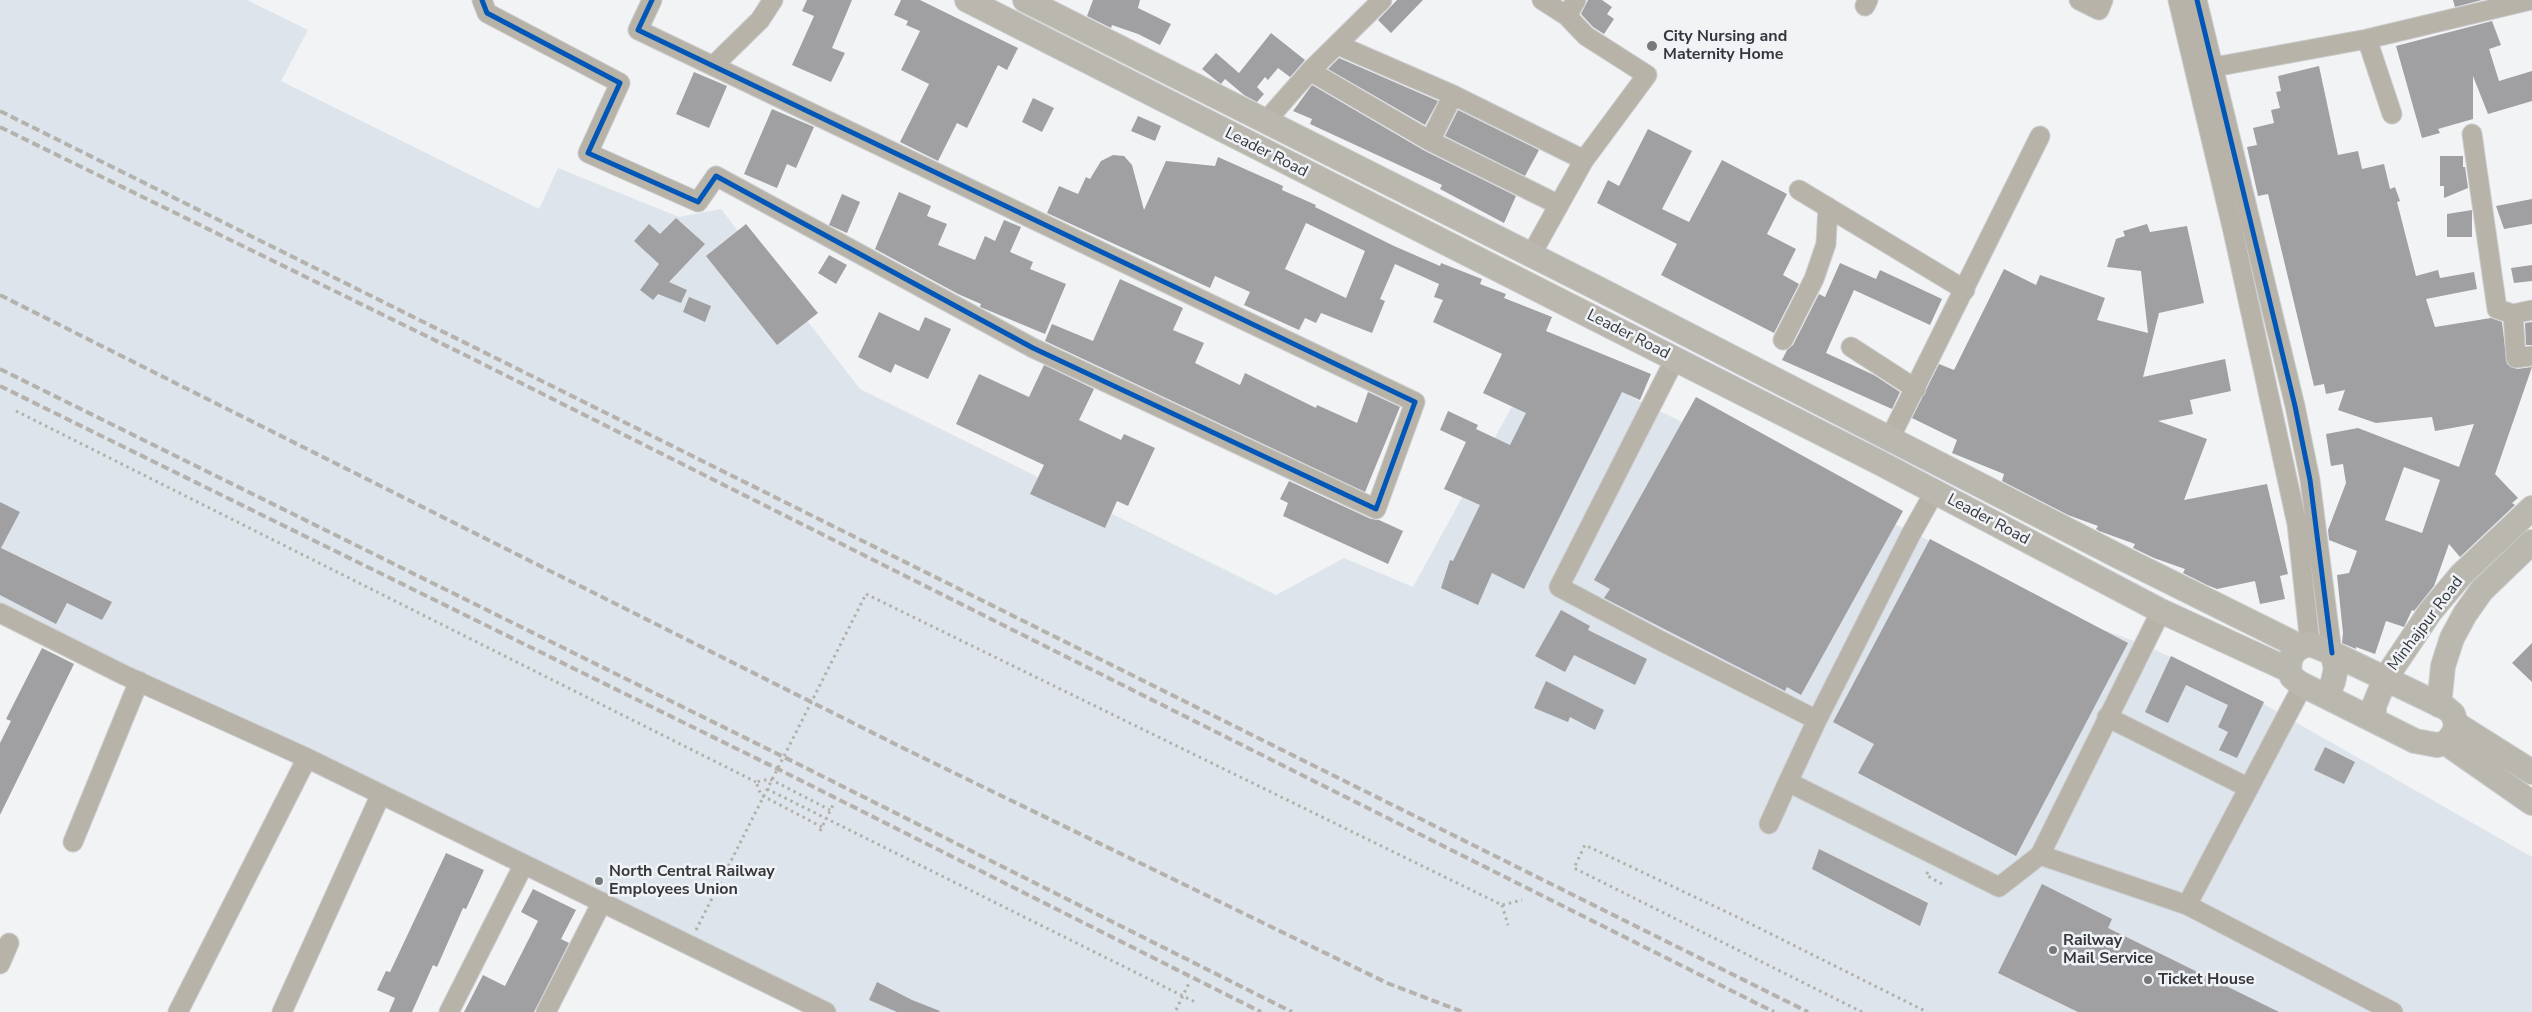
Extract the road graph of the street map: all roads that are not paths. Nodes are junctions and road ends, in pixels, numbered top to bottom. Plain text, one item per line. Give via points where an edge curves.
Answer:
1 (482, 0) edge
2 (652, 0) edge
3 (773, 0) edge
4 (967, 0) edge
5 (1025, 0) edge
6 (1382, 0) edge
7 (1542, 0) edge
8 (1576, 0) edge
9 (2078, 0) edge
10 (2103, 0) edge
11 (2178, 0) edge
12 (2197, 0) edge
13 (2531, 0) edge
14 (1567, 16) junction
15 (2368, 39) junction
16 (1338, 45) junction
17 (713, 66) junction
18 (2214, 67) junction
19 (1310, 71) junction
20 (1453, 95) junction
21 (2392, 114) dead end
22 (1265, 122) junction
23 (2472, 134) dead end
24 (2040, 136) dead end
25 (1430, 141) junction
26 (1584, 160) junction
27 (1799, 190) dead end
28 (1559, 205) junction
29 (1828, 207) junction
30 (1532, 255) junction
31 (1965, 290) junction
32 (2532, 310) edge
33 (2513, 314) junction
34 (1784, 340) dead end
35 (1851, 347) dead end
36 (2532, 356) edge
37 (1675, 359) junction
38 (1916, 388) junction
39 (1890, 438) junction
40 (1935, 491) junction
41 (2532, 508) edge
42 (2532, 542) edge
43 (2161, 611) junction
44 (0, 614) edge
45 (2305, 645) junction
46 (2332, 652) junction
47 (2385, 679) junction
48 (139, 681) junction
49 (2304, 683) junction
50 (2440, 705) junction
51 (2108, 717) junction
52 (1817, 720) junction
53 (2374, 720) junction
54 (2451, 733) junction
55 (307, 758) junction
56 (2532, 772) edge
57 (1788, 782) junction
58 (2249, 788) junction
59 (381, 794) junction
60 (2532, 803) edge
61 (1769, 824) dead end
62 (73, 842) dead end
63 (2040, 855) junction
64 (524, 864) junction
65 (602, 902) junction
66 (2187, 905) junction
67 (10, 943) dead end
68 (0, 964) edge
69 (178, 1012) edge
70 (282, 1012) edge
71 (449, 1012) edge
72 (546, 1012) edge
73 (826, 1012) edge
74 (2393, 1012) edge

1 - 17 street via 487,14 620,83 588,153 698,202 716,176 1033,348 1376,509 1415,402
2 - 17 street via 638,30
3 - 17 street via 760,20
4 - 37 main road, Leader Road
5 - 22 main road, Leader Road
6 - 16 street
7 - 14 street
8 - 14 street
9 - 10 street via 2099,10
11 - 45 street via 2297,524
12 - 18 street
13 - 15 street
14 - 26 street via 1586,36 1647,74
15 - 18 street
15 - 21 street
16 - 19 street
16 - 20 street
18 - 46 street via 2308,471
19 - 22 street
19 - 25 street
20 - 25 street
20 - 26 street
22 - 30 main road, Leader Road
23 - 33 street via 2497,309
24 - 31 street
25 - 28 street
26 - 28 street
27 - 29 street
28 - 30 street
29 - 31 street
29 - 34 street via 1826,244 1814,279
30 - 39 main road, Leader Road
31 - 38 street
32 - 33 street
33 - 36 street via 2516,358
35 - 38 street
37 - 40 main road, Leader Road
37 - 52 street via 1559,587
38 - 39 street
39 - 45 main road, Leader Road via 2118,556
40 - 43 main road, Leader Road
40 - 52 street via 1910,534
41 - 47 main road, Minhajpur Road via 2461,575 2430,612
42 - 50 main road, Minhajpur Road via 2482,590 2465,614 2452,638 2443,666
43 - 49 main road, Leader Road
43 - 51 street
44 - 48 street
45 - 46 main road, Leader Road
45 - 49 main road via 2294,652
46 - 47 main road, Leader Road
46 - 49 main road via 2336,668 2330,689
47 - 50 main road, Leader Road
47 - 53 main road, Minhajpur Road via 2374,706
48 - 55 street
48 - 62 street
49 - 53 main road, Leader Road
49 - 58 street
50 - 54 main road via 2453,714
51 - 58 street
51 - 63 street
52 - 57 street
53 - 54 main road, Leader Road via 2427,745 2437,745
54 - 56 main road
54 - 60 main road
55 - 59 street
55 - 69 street
57 - 61 street
57 - 63 street via 1999,887
58 - 66 street
59 - 64 street
59 - 70 street
63 - 66 street
64 - 65 street
64 - 71 street
65 - 72 street
65 - 73 street
66 - 74 street
67 - 68 street

